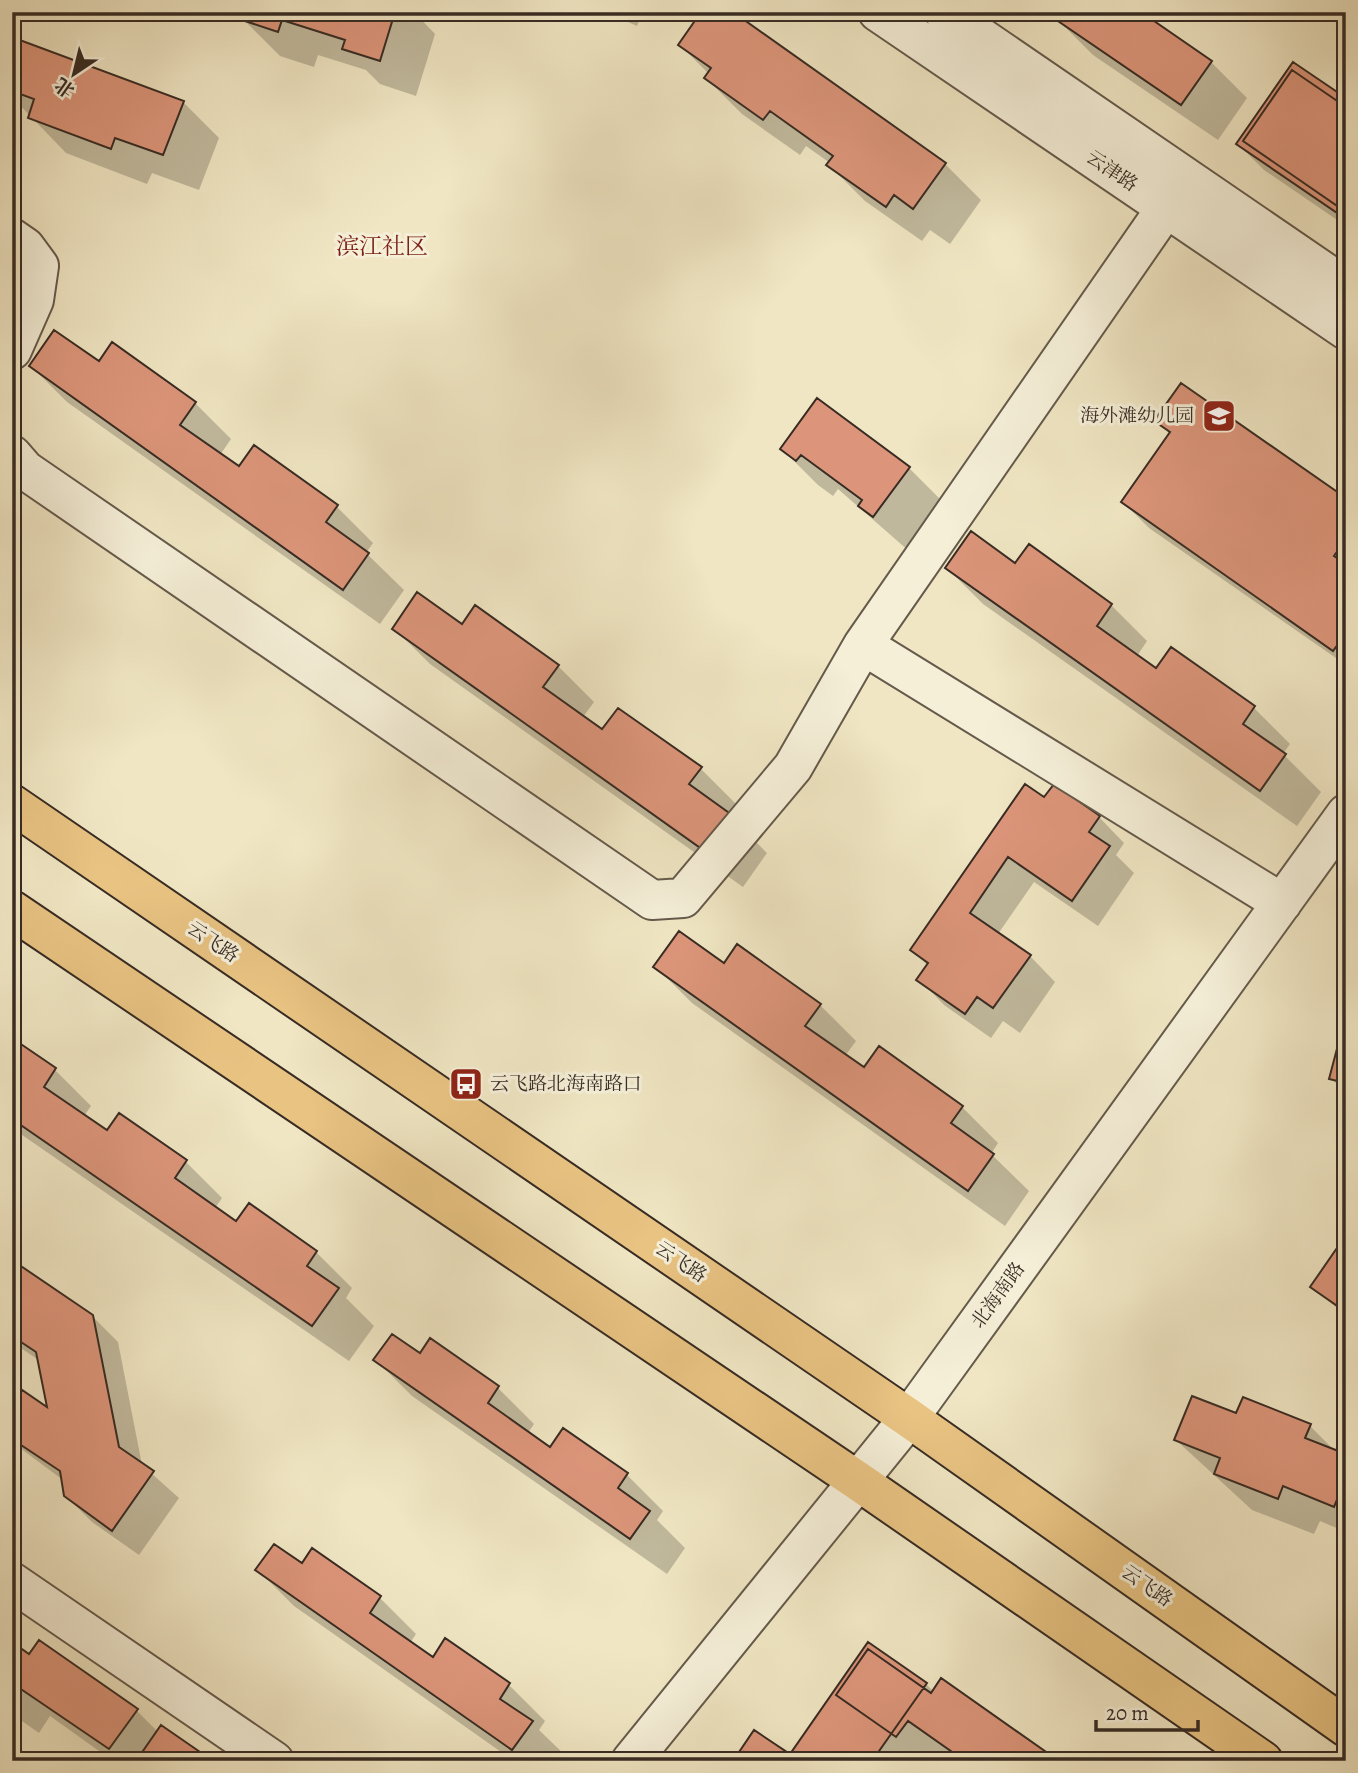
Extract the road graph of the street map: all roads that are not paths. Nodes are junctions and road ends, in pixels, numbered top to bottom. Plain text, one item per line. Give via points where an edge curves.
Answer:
1 (878, 12) edge
2 (944, 12) edge
3 (1166, 208) junction
4 (12, 238) edge
5 (1346, 286) edge
6 (1346, 330) edge
7 (12, 350) edge
8 (12, 455) edge
9 (863, 645) junction
10 (12, 804) edge
11 (1346, 814) edge
12 (1282, 903) junction
13 (12, 910) edge
14 (909, 1418) junction
15 (858, 1481) junction
16 (12, 1582) edge
17 (1346, 1727) edge
18 (274, 1761) edge
19 (631, 1761) edge
20 (1263, 1761) edge

1 - 3 street, 云津路
2 - 5 street, 云津路
3 - 6 street, 云津路
3 - 9 street
4 - 7 street via 39,266 34,300
8 - 9 street via 25,470 652,900 683,898 793,767
9 - 12 street
10 - 14 main road, 云飞路
11 - 12 street, 北海南路
12 - 14 street, 北海南路
13 - 15 main road
14 - 15 street, 北海南路
14 - 17 main road, 云飞路
15 - 19 street, 北海南路
15 - 20 main road
16 - 18 street

